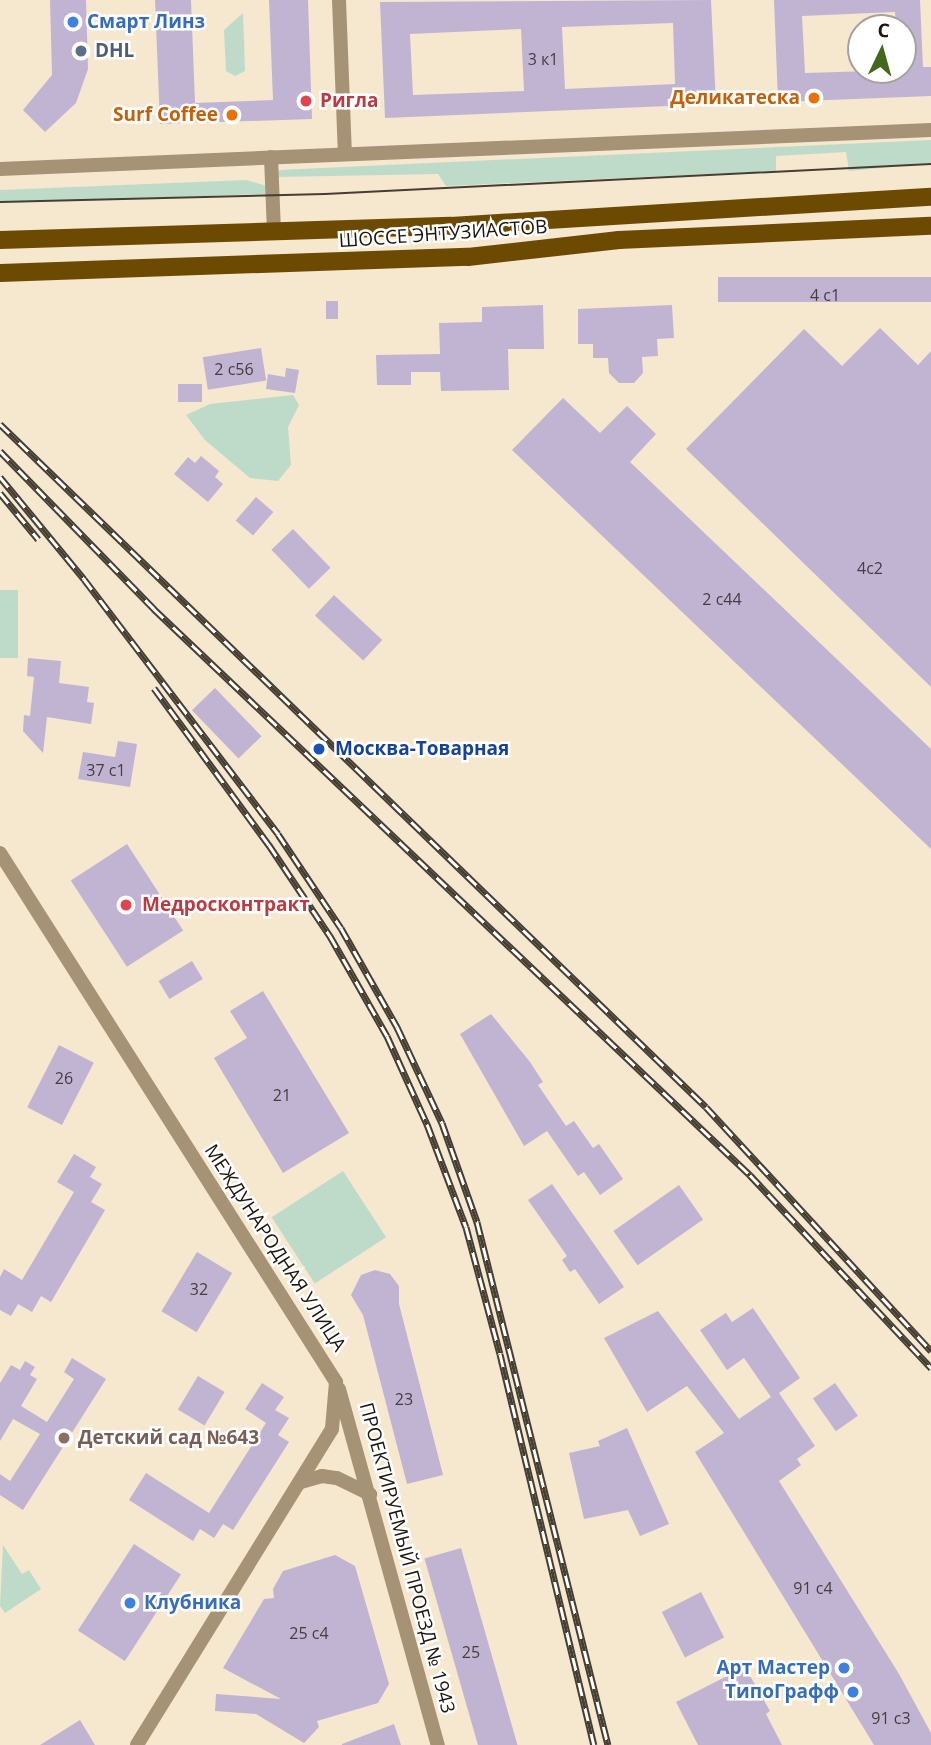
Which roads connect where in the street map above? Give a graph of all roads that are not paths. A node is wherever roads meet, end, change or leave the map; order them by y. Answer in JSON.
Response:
{"nodes":[{"id":1,"x":339,"y":0,"type":"edge"},
{"id":2,"x":931,"y":130,"type":"edge"},
{"id":3,"x":345,"y":155,"type":"junction"},
{"id":4,"x":271,"y":158,"type":"junction"},
{"id":5,"x":0,"y":169,"type":"edge"},
{"id":6,"x":931,"y":197,"type":"edge"},
{"id":7,"x":931,"y":226,"type":"edge"},
{"id":8,"x":274,"y":232,"type":"junction"},
{"id":9,"x":0,"y":240,"type":"edge"},
{"id":10,"x":0,"y":273,"type":"edge"},
{"id":11,"x":0,"y":853,"type":"edge"},
{"id":12,"x":336,"y":1382,"type":"junction"},
{"id":13,"x":301,"y":1482,"type":"junction"},
{"id":14,"x":370,"y":1494,"type":"junction"},
{"id":15,"x":137,"y":1745,"type":"edge"},
{"id":16,"x":438,"y":1745,"type":"edge"}],
"edges":[{"from":1,"to":3,"type":"street"},
{"from":2,"to":3,"type":"street"},
{"from":3,"to":4,"type":"street"},
{"from":4,"to":5,"type":"street"},
{"from":4,"to":8,"type":"street"},
{"from":6,"to":8,"type":"main road","name":"ШОССЕ ЭНТУЗИАСТОВ"},
{"from":7,"to":10,"type":"main road","name":"ШОССЕ ЭНТУЗИАСТОВ"},
{"from":8,"to":9,"type":"main road","name":"ШОССЕ ЭНТУЗИАСТОВ"},
{"from":11,"to":12,"type":"street","name":"МЕЖДУНАРОДНАЯ УЛИЦА"},
{"from":12,"to":13,"type":"street","name":"МЕЖДУНАРОДНАЯ УЛИЦА"},
{"from":12,"to":14,"type":"street","name":"ПРОЕКТИРУЕМЫЙ ПРОЕЗД № 1943"},
{"from":13,"to":14,"type":"street"},
{"from":13,"to":15,"type":"street","name":"МЕЖДУНАРОДНАЯ УЛИЦА"},
{"from":14,"to":16,"type":"street","name":"ПРОЕКТИРУЕМЫЙ ПРОЕЗД № 1943"}]}
